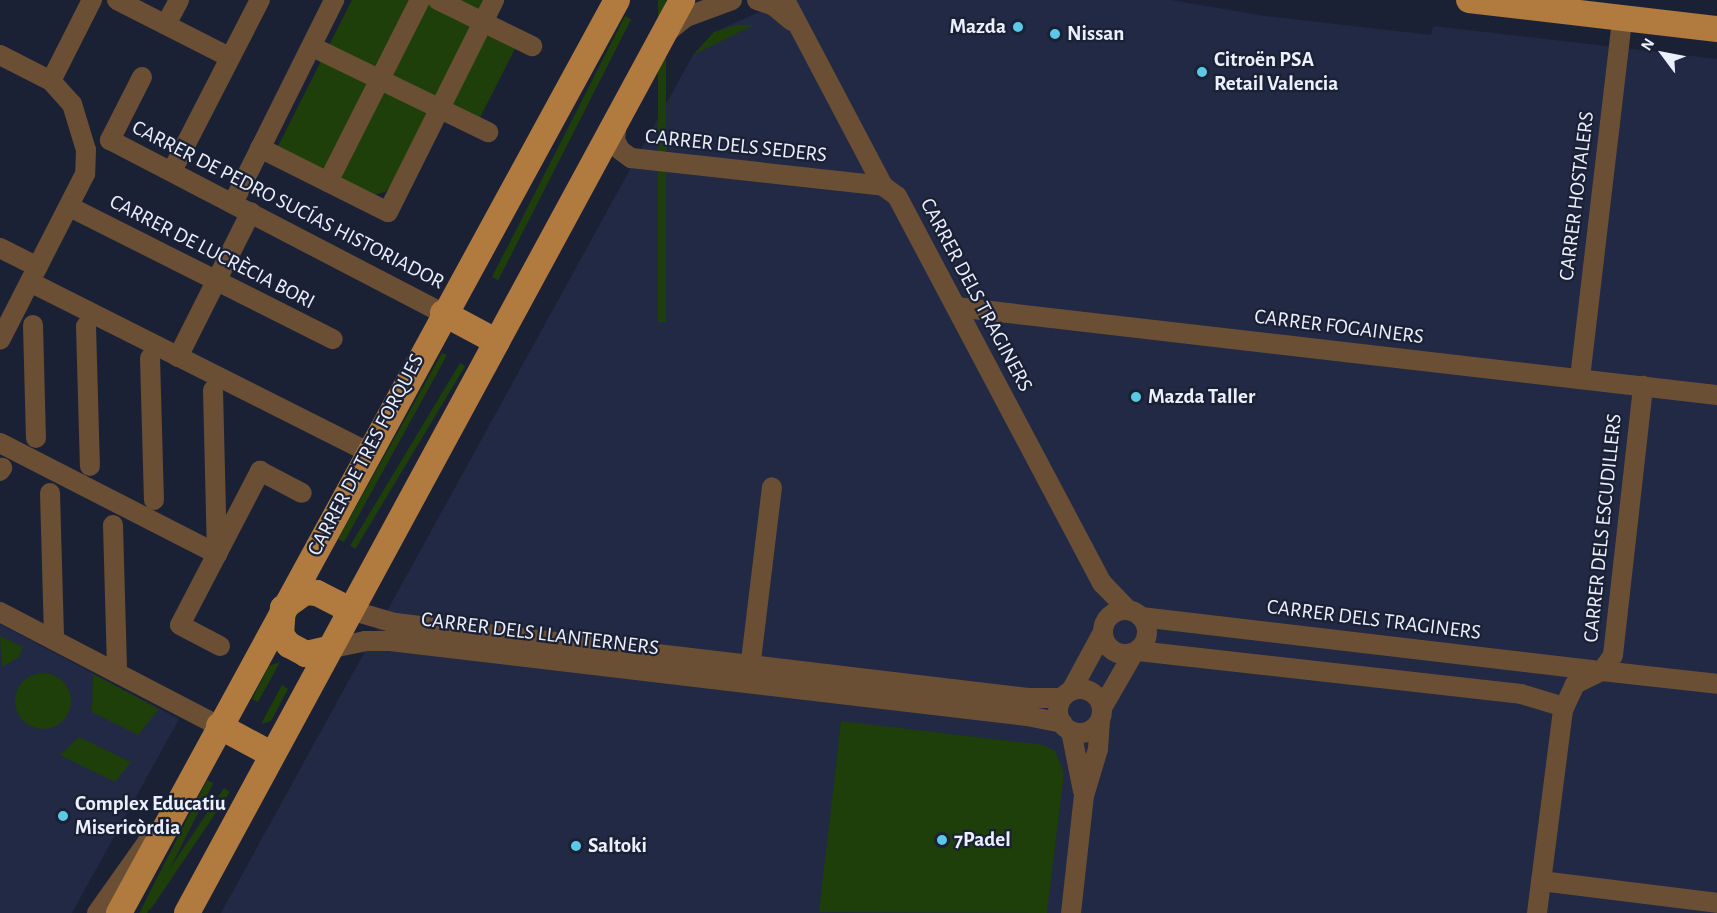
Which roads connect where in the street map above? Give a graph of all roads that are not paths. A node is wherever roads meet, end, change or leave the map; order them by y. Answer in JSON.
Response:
{"nodes":[{"id":1,"x":92,"y":0,"type":"edge"},
{"id":2,"x":117,"y":0,"type":"edge"},
{"id":3,"x":260,"y":0,"type":"edge"},
{"id":4,"x":334,"y":0,"type":"edge"},
{"id":5,"x":420,"y":0,"type":"edge"},
{"id":6,"x":438,"y":0,"type":"edge"},
{"id":7,"x":494,"y":0,"type":"edge"},
{"id":8,"x":617,"y":0,"type":"edge"},
{"id":9,"x":682,"y":0,"type":"edge"},
{"id":10,"x":732,"y":0,"type":"edge"},
{"id":11,"x":757,"y":0,"type":"edge"},
{"id":12,"x":784,"y":0,"type":"edge"},
{"id":13,"x":1469,"y":0,"type":"edge"},
{"id":14,"x":1622,"y":18,"type":"junction"},
{"id":15,"x":483,"y":22,"type":"junction"},
{"id":16,"x":1717,"y":29,"type":"edge"},
{"id":17,"x":804,"y":35,"type":"junction"},
{"id":18,"x":532,"y":46,"type":"dead end"},
{"id":19,"x":654,"y":49,"type":"junction"},
{"id":20,"x":321,"y":51,"type":"dead end"},
{"id":21,"x":0,"y":56,"type":"edge"},
{"id":22,"x":230,"y":57,"type":"junction"},
{"id":23,"x":142,"y":77,"type":"dead end"},
{"id":24,"x":380,"y":80,"type":"junction"},
{"id":25,"x":51,"y":81,"type":"junction"},
{"id":26,"x":440,"y":109,"type":"junction"},
{"id":27,"x":619,"y":117,"type":"junction"},
{"id":28,"x":488,"y":132,"type":"dead end"},
{"id":29,"x":260,"y":148,"type":"junction"},
{"id":30,"x":171,"y":171,"type":"junction"},
{"id":31,"x":328,"y":182,"type":"junction"},
{"id":32,"x":883,"y":186,"type":"junction"},
{"id":33,"x":233,"y":202,"type":"junction"},
{"id":34,"x":70,"y":207,"type":"junction"},
{"id":35,"x":251,"y":212,"type":"junction"},
{"id":36,"x":0,"y":248,"type":"edge"},
{"id":37,"x":34,"y":275,"type":"junction"},
{"id":38,"x":217,"y":280,"type":"junction"},
{"id":39,"x":956,"y":307,"type":"junction"},
{"id":40,"x":443,"y":313,"type":"junction"},
{"id":41,"x":33,"y":324,"type":"dead end"},
{"id":42,"x":86,"y":326,"type":"dead end"},
{"id":43,"x":333,"y":339,"type":"dead end"},
{"id":44,"x":0,"y":340,"type":"edge"},
{"id":45,"x":497,"y":342,"type":"junction"},
{"id":46,"x":178,"y":357,"type":"junction"},
{"id":47,"x":150,"y":358,"type":"dead end"},
{"id":48,"x":1580,"y":378,"type":"junction"},
{"id":49,"x":1643,"y":386,"type":"junction"},
{"id":50,"x":213,"y":390,"type":"dead end"},
{"id":51,"x":1717,"y":395,"type":"edge"},
{"id":52,"x":36,"y":438,"type":"dead end"},
{"id":53,"x":0,"y":443,"type":"edge"},
{"id":54,"x":368,"y":452,"type":"junction"},
{"id":55,"x":90,"y":466,"type":"dead end"},
{"id":56,"x":772,"y":487,"type":"dead end"},
{"id":57,"x":302,"y":492,"type":"dead end"},
{"id":58,"x":50,"y":493,"type":"dead end"},
{"id":59,"x":154,"y":500,"type":"dead end"},
{"id":60,"x":113,"y":525,"type":"dead end"},
{"id":61,"x":217,"y":554,"type":"junction"},
{"id":62,"x":1086,"y":554,"type":"junction"},
{"id":63,"x":283,"y":608,"type":"junction"},
{"id":64,"x":350,"y":610,"type":"junction"},
{"id":65,"x":0,"y":612,"type":"edge"},
{"id":66,"x":1135,"y":614,"type":"junction"},
{"id":67,"x":1104,"y":628,"type":"junction"},
{"id":68,"x":54,"y":640,"type":"junction"},
{"id":69,"x":220,"y":646,"type":"dead end"},
{"id":70,"x":328,"y":649,"type":"junction"},
{"id":71,"x":1135,"y":652,"type":"junction"},
{"id":72,"x":1602,"y":671,"type":"junction"},
{"id":73,"x":117,"y":672,"type":"junction"},
{"id":74,"x":750,"y":674,"type":"junction"},
{"id":75,"x":1717,"y":684,"type":"edge"},
{"id":76,"x":1066,"y":694,"type":"junction"},
{"id":77,"x":1564,"y":707,"type":"junction"},
{"id":78,"x":1101,"y":715,"type":"junction"},
{"id":79,"x":219,"y":726,"type":"junction"},
{"id":80,"x":1067,"y":727,"type":"junction"},
{"id":81,"x":271,"y":754,"type":"junction"},
{"id":82,"x":182,"y":796,"type":"junction"},
{"id":83,"x":1084,"y":796,"type":"junction"},
{"id":84,"x":1541,"y":881,"type":"junction"},
{"id":85,"x":1717,"y":903,"type":"edge"},
{"id":86,"x":97,"y":913,"type":"edge"},
{"id":87,"x":119,"y":913,"type":"edge"},
{"id":88,"x":186,"y":913,"type":"edge"},
{"id":89,"x":1071,"y":913,"type":"edge"},
{"id":90,"x":1537,"y":913,"type":"edge"}],
"edges":[{"from":1,"to":25,"type":"street"},
{"from":2,"to":22,"type":"street"},
{"from":3,"to":22,"type":"street"},
{"from":4,"to":29,"type":"street"},
{"from":5,"to":24,"type":"street"},
{"from":6,"to":15,"type":"street"},
{"from":7,"to":15,"type":"street"},
{"from":8,"to":40,"type":"main road","name":"CARRER DE TRES FORQUES"},
{"from":9,"to":19,"type":"main road"},
{"from":10,"to":19,"type":"street"},
{"from":11,"to":17,"type":"street"},
{"from":12,"to":17,"type":"street","name":"CARRER DELS TRAGINERS"},
{"from":13,"to":14,"type":"main road"},
{"from":14,"to":16,"type":"main road"},
{"from":14,"to":48,"type":"street","name":"CARRER HOSTALERS"},
{"from":15,"to":18,"type":"street"},
{"from":15,"to":26,"type":"street"},
{"from":17,"to":32,"type":"street","name":"CARRER DELS TRAGINERS"},
{"from":19,"to":27,"type":"main road"},
{"from":20,"to":24,"type":"street"},
{"from":21,"to":25,"type":"street"},
{"from":22,"to":30,"type":"street"},
{"from":23,"to":30,"type":"street","name":"CARRER DE PEDRO SUCÍAS HISTORIADOR"},
{"from":24,"to":26,"type":"street"},
{"from":24,"to":31,"type":"street"},
{"from":25,"to":34,"type":"street"},
{"from":26,"to":28,"type":"street"},
{"from":26,"to":31,"type":"street"},
{"from":27,"to":32,"type":"street","name":"CARRER DELS SEDERS"},
{"from":27,"to":45,"type":"main road"},
{"from":29,"to":31,"type":"street"},
{"from":29,"to":33,"type":"street"},
{"from":30,"to":33,"type":"street","name":"CARRER DE PEDRO SUCÍAS HISTORIADOR"},
{"from":32,"to":39,"type":"street","name":"CARRER DELS TRAGINERS"},
{"from":33,"to":35,"type":"street","name":"CARRER DE PEDRO SUCÍAS HISTORIADOR"},
{"from":34,"to":37,"type":"street"},
{"from":34,"to":38,"type":"street","name":"CARRER DE LUCRÈCIA BORI"},
{"from":35,"to":38,"type":"street"},
{"from":35,"to":40,"type":"street","name":"CARRER DE PEDRO SUCÍAS HISTORIADOR"},
{"from":36,"to":37,"type":"street"},
{"from":37,"to":44,"type":"street"},
{"from":37,"to":46,"type":"street"},
{"from":38,"to":43,"type":"street","name":"CARRER DE LUCRÈCIA BORI"},
{"from":38,"to":46,"type":"street"},
{"from":39,"to":48,"type":"street","name":"CARRER FOGAINERS"},
{"from":39,"to":62,"type":"street","name":"CARRER DELS TRAGINERS"},
{"from":40,"to":45,"type":"main road"},
{"from":40,"to":54,"type":"main road","name":"CARRER DE TRES FORQUES"},
{"from":41,"to":52,"type":"street"},
{"from":42,"to":55,"type":"street"},
{"from":45,"to":64,"type":"main road"},
{"from":46,"to":54,"type":"street"},
{"from":47,"to":59,"type":"street"},
{"from":48,"to":49,"type":"street","name":"CARRER FOGAINERS"},
{"from":49,"to":51,"type":"street","name":"CARRER FOGAINERS"},
{"from":49,"to":72,"type":"street","name":"CARRER DELS ESCUDILLERS"},
{"from":50,"to":61,"type":"street"},
{"from":53,"to":61,"type":"street"},
{"from":54,"to":63,"type":"main road","name":"CARRER DE TRES FORQUES"},
{"from":56,"to":74,"type":"street"},
{"from":57,"to":61,"type":"street"},
{"from":58,"to":68,"type":"street"},
{"from":60,"to":73,"type":"street"},
{"from":61,"to":69,"type":"street"},
{"from":62,"to":66,"type":"street","name":"CARRER DELS TRAGINERS"},
{"from":62,"to":67,"type":"street","name":"CARRER DELS TRAGINERS"},
{"from":63,"to":64,"type":"main road"},
{"from":63,"to":70,"type":"main road"},
{"from":63,"to":79,"type":"main road","name":"CARRER DE TRES FORQUES"},
{"from":64,"to":70,"type":"main road"},
{"from":64,"to":74,"type":"street","name":"CARRER DELS LLANTERNERS"},
{"from":65,"to":68,"type":"street"},
{"from":66,"to":67,"type":"street"},
{"from":66,"to":71,"type":"street"},
{"from":66,"to":72,"type":"street","name":"CARRER DELS TRAGINERS"},
{"from":67,"to":71,"type":"street"},
{"from":67,"to":76,"type":"street"},
{"from":68,"to":73,"type":"street"},
{"from":70,"to":74,"type":"street","name":"CARRER DELS LLANTERNERS"},
{"from":70,"to":81,"type":"main road"},
{"from":71,"to":77,"type":"street"},
{"from":71,"to":78,"type":"street"},
{"from":72,"to":75,"type":"street","name":"CARRER DELS TRAGINERS"},
{"from":72,"to":77,"type":"street"},
{"from":73,"to":79,"type":"street"},
{"from":74,"to":76,"type":"street","name":"CARRER DELS LLANTERNERS"},
{"from":74,"to":80,"type":"street","name":"CARRER DELS LLANTERNERS"},
{"from":76,"to":78,"type":"street"},
{"from":76,"to":80,"type":"street"},
{"from":77,"to":84,"type":"street"},
{"from":78,"to":80,"type":"street"},
{"from":78,"to":83,"type":"street"},
{"from":79,"to":81,"type":"main road"},
{"from":79,"to":82,"type":"main road","name":"CARRER DE TRES FORQUES"},
{"from":80,"to":83,"type":"street"},
{"from":81,"to":88,"type":"main road"},
{"from":82,"to":86,"type":"street"},
{"from":82,"to":87,"type":"main road","name":"CARRER DE TRES FORQUES"},
{"from":83,"to":89,"type":"street"},
{"from":84,"to":85,"type":"street"},
{"from":84,"to":90,"type":"street"}]}
